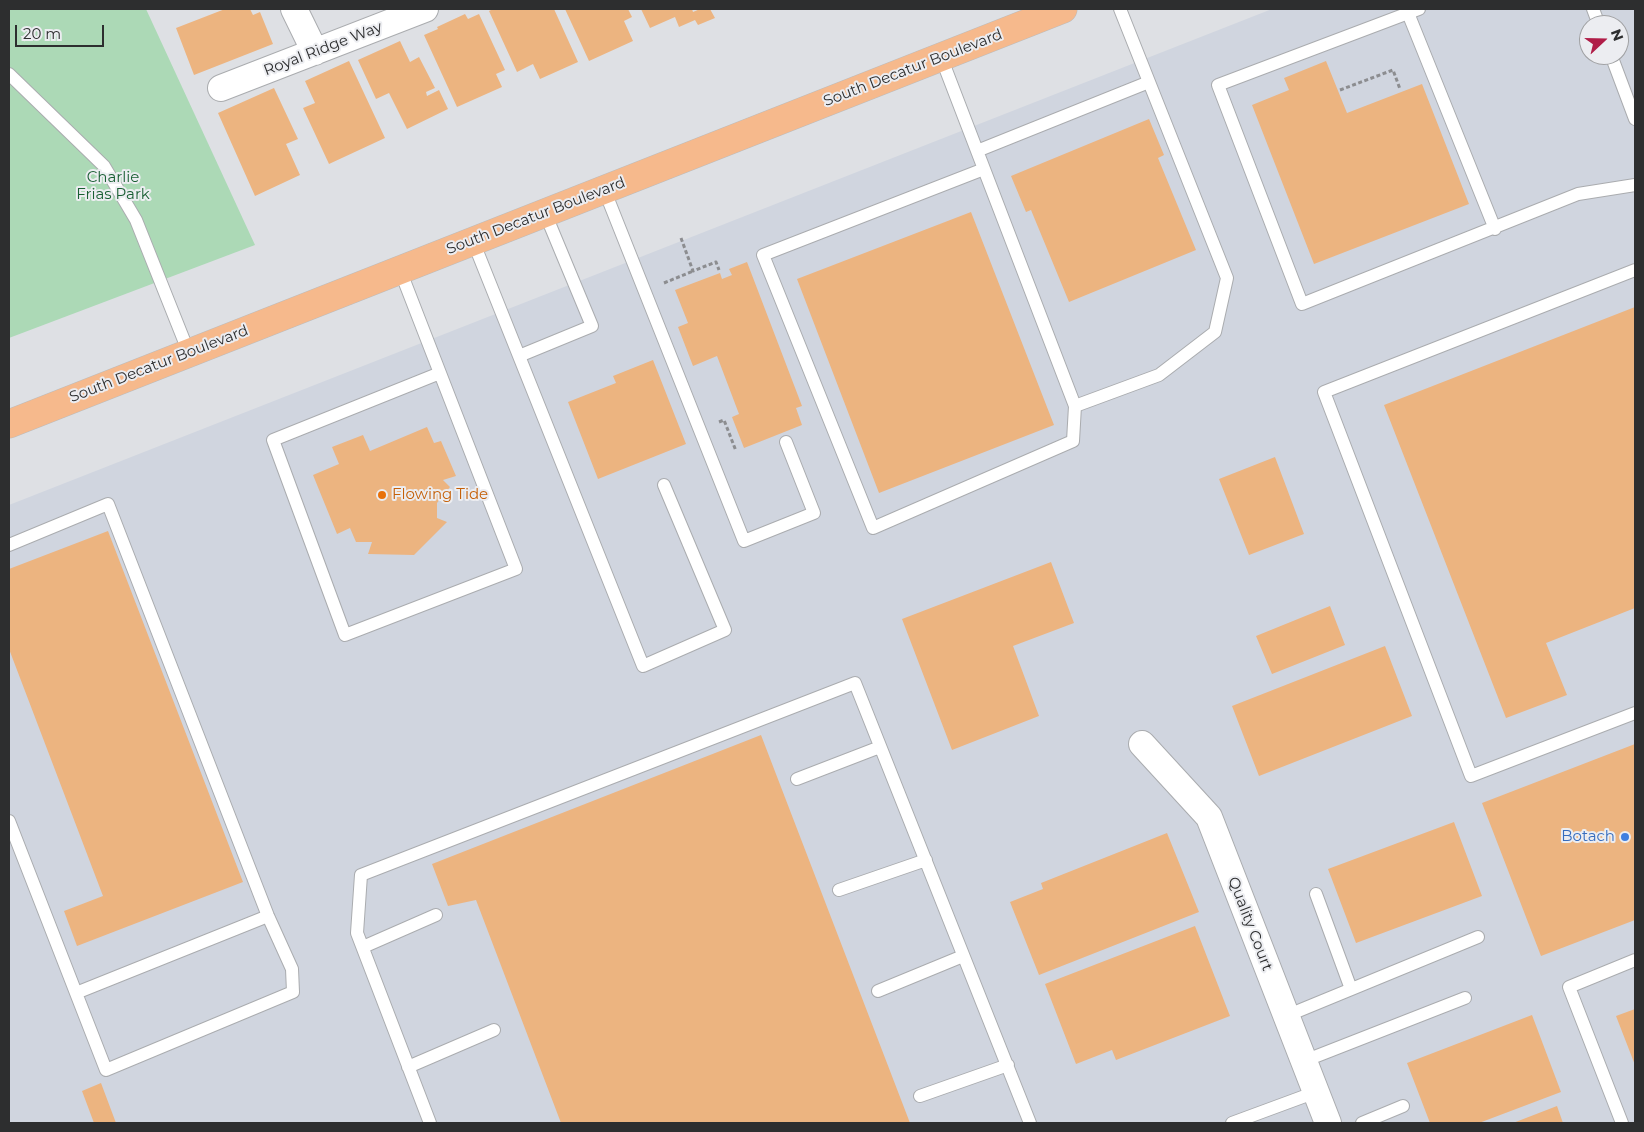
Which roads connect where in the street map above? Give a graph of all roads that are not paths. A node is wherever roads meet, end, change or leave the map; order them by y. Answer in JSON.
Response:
{"nodes":[{"id":1,"x":294,"y":9,"type":"edge"},
{"id":2,"x":425,"y":9,"type":"edge"},
{"id":3,"x":1064,"y":9,"type":"edge"},
{"id":4,"x":1120,"y":9,"type":"edge"},
{"id":5,"x":1414,"y":11,"type":"edge"},
{"id":6,"x":314,"y":52,"type":"junction"},
{"id":7,"x":941,"y":57,"type":"junction"},
{"id":8,"x":1615,"y":65,"type":"edge"},
{"id":9,"x":9,"y":74,"type":"edge"},
{"id":10,"x":1149,"y":82,"type":"junction"},
{"id":11,"x":221,"y":88,"type":"dead end"},
{"id":12,"x":1635,"y":119,"type":"edge"},
{"id":13,"x":977,"y":151,"type":"junction"},
{"id":14,"x":984,"y":169,"type":"junction"},
{"id":15,"x":1635,"y":185,"type":"edge"},
{"id":16,"x":604,"y":189,"type":"junction"},
{"id":17,"x":545,"y":213,"type":"junction"},
{"id":18,"x":1495,"y":229,"type":"junction"},
{"id":19,"x":473,"y":241,"type":"junction"},
{"id":20,"x":400,"y":270,"type":"junction"},
{"id":21,"x":1635,"y":270,"type":"edge"},
{"id":22,"x":189,"y":353,"type":"junction"},
{"id":23,"x":519,"y":356,"type":"junction"},
{"id":24,"x":440,"y":373,"type":"junction"},
{"id":25,"x":1075,"y":406,"type":"junction"},
{"id":26,"x":9,"y":424,"type":"edge"},
{"id":27,"x":786,"y":442,"type":"dead end"},
{"id":28,"x":664,"y":485,"type":"dead end"},
{"id":29,"x":9,"y":545,"type":"edge"},
{"id":30,"x":1635,"y":713,"type":"edge"},
{"id":31,"x":1142,"y":744,"type":"dead end"},
{"id":32,"x":880,"y":747,"type":"junction"},
{"id":33,"x":797,"y":779,"type":"dead end"},
{"id":34,"x":9,"y":820,"type":"edge"},
{"id":35,"x":926,"y":860,"type":"junction"},
{"id":36,"x":839,"y":890,"type":"dead end"},
{"id":37,"x":1316,"y":894,"type":"dead end"},
{"id":38,"x":436,"y":915,"type":"dead end"},
{"id":39,"x":268,"y":916,"type":"junction"},
{"id":40,"x":1478,"y":937,"type":"dead end"},
{"id":41,"x":362,"y":947,"type":"junction"},
{"id":42,"x":963,"y":956,"type":"junction"},
{"id":43,"x":1635,"y":960,"type":"edge"},
{"id":44,"x":1351,"y":989,"type":"junction"},
{"id":45,"x":878,"y":991,"type":"dead end"},
{"id":46,"x":76,"y":993,"type":"junction"},
{"id":47,"x":1465,"y":998,"type":"dead end"},
{"id":48,"x":1286,"y":1016,"type":"junction"},
{"id":49,"x":494,"y":1030,"type":"dead end"},
{"id":50,"x":1304,"y":1061,"type":"junction"},
{"id":51,"x":1008,"y":1066,"type":"junction"},
{"id":52,"x":408,"y":1067,"type":"junction"},
{"id":53,"x":1316,"y":1092,"type":"junction"},
{"id":54,"x":920,"y":1096,"type":"dead end"},
{"id":55,"x":1403,"y":1106,"type":"dead end"},
{"id":56,"x":430,"y":1123,"type":"edge"},
{"id":57,"x":1030,"y":1123,"type":"edge"},
{"id":58,"x":1232,"y":1123,"type":"edge"},
{"id":59,"x":1328,"y":1123,"type":"edge"},
{"id":60,"x":1362,"y":1123,"type":"edge"},
{"id":61,"x":1622,"y":1123,"type":"edge"}],
"edges":[{"from":1,"to":6,"type":"street"},
{"from":2,"to":6,"type":"street","name":"Royal Ridge Way"},
{"from":3,"to":7,"type":"main road","name":"South Decatur Boulevard"},
{"from":4,"to":10,"type":"lane"},
{"from":5,"to":18,"type":"lane"},
{"from":5,"to":18,"type":"lane"},
{"from":6,"to":11,"type":"street","name":"Royal Ridge Way"},
{"from":7,"to":13,"type":"lane"},
{"from":7,"to":16,"type":"main road","name":"South Decatur Boulevard"},
{"from":8,"to":12,"type":"lane"},
{"from":9,"to":22,"type":"lane"},
{"from":10,"to":13,"type":"lane"},
{"from":10,"to":25,"type":"lane"},
{"from":13,"to":14,"type":"lane"},
{"from":14,"to":25,"type":"lane"},
{"from":14,"to":25,"type":"lane"},
{"from":15,"to":18,"type":"lane"},
{"from":16,"to":17,"type":"main road","name":"South Decatur Boulevard"},
{"from":16,"to":27,"type":"lane"},
{"from":17,"to":19,"type":"main road","name":"South Decatur Boulevard"},
{"from":17,"to":23,"type":"lane"},
{"from":19,"to":20,"type":"main road","name":"South Decatur Boulevard"},
{"from":19,"to":23,"type":"lane"},
{"from":20,"to":22,"type":"main road","name":"South Decatur Boulevard"},
{"from":20,"to":24,"type":"lane"},
{"from":21,"to":30,"type":"lane"},
{"from":22,"to":26,"type":"main road","name":"South Decatur Boulevard"},
{"from":23,"to":28,"type":"lane"},
{"from":24,"to":24,"type":"lane"},
{"from":29,"to":39,"type":"lane"},
{"from":31,"to":48,"type":"street","name":"Quality Court"},
{"from":32,"to":33,"type":"lane"},
{"from":32,"to":35,"type":"lane"},
{"from":32,"to":41,"type":"lane"},
{"from":34,"to":46,"type":"lane"},
{"from":35,"to":36,"type":"lane"},
{"from":35,"to":42,"type":"lane"},
{"from":37,"to":44,"type":"lane"},
{"from":38,"to":41,"type":"lane"},
{"from":39,"to":46,"type":"lane"},
{"from":39,"to":46,"type":"lane"},
{"from":40,"to":44,"type":"lane"},
{"from":41,"to":52,"type":"lane"},
{"from":42,"to":45,"type":"lane"},
{"from":42,"to":51,"type":"lane"},
{"from":43,"to":61,"type":"lane"},
{"from":44,"to":48,"type":"lane"},
{"from":47,"to":50,"type":"lane"},
{"from":48,"to":50,"type":"street","name":"Quality Court"},
{"from":49,"to":52,"type":"lane"},
{"from":50,"to":53,"type":"street","name":"Quality Court"},
{"from":51,"to":54,"type":"lane"},
{"from":51,"to":57,"type":"lane"},
{"from":52,"to":56,"type":"lane"},
{"from":53,"to":58,"type":"lane"},
{"from":53,"to":59,"type":"street","name":"Quality Court"},
{"from":55,"to":60,"type":"lane"}]}
